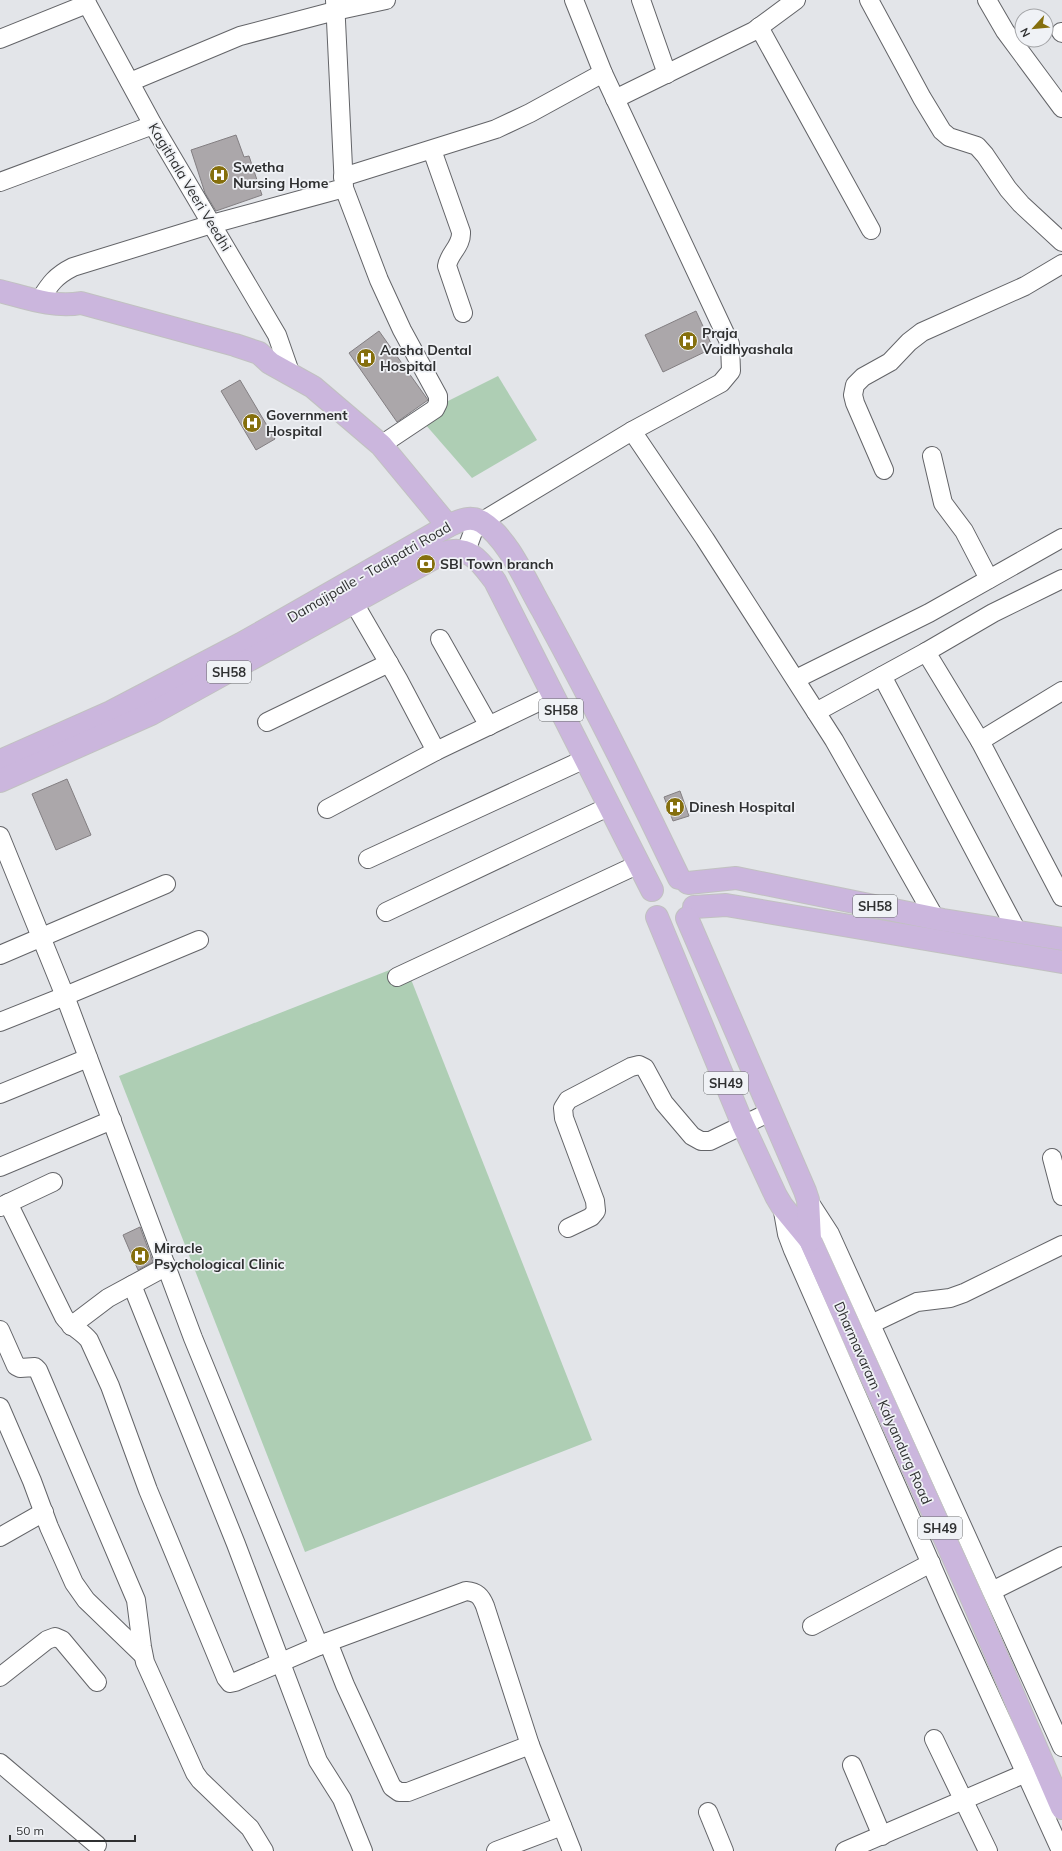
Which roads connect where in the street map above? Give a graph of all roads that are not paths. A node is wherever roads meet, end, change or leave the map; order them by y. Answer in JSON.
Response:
{"nodes":[{"id":1,"x":386,"y":0,"type":"edge"},
{"id":2,"x":574,"y":0,"type":"edge"},
{"id":3,"x":641,"y":0,"type":"edge"},
{"id":4,"x":796,"y":0,"type":"edge"},
{"id":5,"x":869,"y":0,"type":"edge"},
{"id":6,"x":987,"y":0,"type":"edge"},
{"id":7,"x":86,"y":2,"type":"edge"},
{"id":8,"x":335,"y":6,"type":"edge"},
{"id":9,"x":759,"y":27,"type":"junction"},
{"id":10,"x":0,"y":39,"type":"edge"},
{"id":11,"x":603,"y":73,"type":"junction"},
{"id":12,"x":667,"y":74,"type":"junction"},
{"id":13,"x":130,"y":82,"type":"junction"},
{"id":14,"x":616,"y":99,"type":"junction"},
{"id":15,"x":1062,"y":108,"type":"edge"},
{"id":16,"x":154,"y":126,"type":"junction"},
{"id":17,"x":432,"y":150,"type":"junction"},
{"id":18,"x":0,"y":182,"type":"edge"},
{"id":19,"x":343,"y":182,"type":"junction"},
{"id":20,"x":212,"y":224,"type":"junction"},
{"id":21,"x":871,"y":230,"type":"dead end"},
{"id":22,"x":1062,"y":242,"type":"edge"},
{"id":23,"x":1062,"y":264,"type":"edge"},
{"id":24,"x":0,"y":291,"type":"edge"},
{"id":25,"x":39,"y":301,"type":"junction"},
{"id":26,"x":463,"y":313,"type":"dead end"},
{"id":27,"x":291,"y":375,"type":"junction"},
{"id":28,"x":632,"y":430,"type":"junction"},
{"id":29,"x":381,"y":445,"type":"junction"},
{"id":30,"x":932,"y":456,"type":"dead end"},
{"id":31,"x":884,"y":470,"type":"dead end"},
{"id":32,"x":481,"y":522,"type":"junction"},
{"id":33,"x":448,"y":526,"type":"junction"},
{"id":34,"x":1062,"y":538,"type":"edge"},
{"id":35,"x":459,"y":551,"type":"junction"},
{"id":36,"x":989,"y":579,"type":"junction"},
{"id":37,"x":1062,"y":579,"type":"edge"},
{"id":38,"x":354,"y":603,"type":"junction"},
{"id":39,"x":440,"y":639,"type":"dead end"},
{"id":40,"x":926,"y":652,"type":"junction"},
{"id":41,"x":389,"y":663,"type":"junction"},
{"id":42,"x":882,"y":676,"type":"junction"},
{"id":43,"x":796,"y":680,"type":"junction"},
{"id":44,"x":1062,"y":691,"type":"edge"},
{"id":45,"x":553,"y":695,"type":"junction"},
{"id":46,"x":816,"y":712,"type":"junction"},
{"id":47,"x":267,"y":722,"type":"dead end"},
{"id":48,"x":489,"y":726,"type":"junction"},
{"id":49,"x":980,"y":741,"type":"junction"},
{"id":50,"x":436,"y":751,"type":"junction"},
{"id":51,"x":585,"y":759,"type":"junction"},
{"id":52,"x":0,"y":761,"type":"edge"},
{"id":53,"x":0,"y":781,"type":"edge"},
{"id":54,"x":610,"y":806,"type":"junction"},
{"id":55,"x":327,"y":810,"type":"dead end"},
{"id":56,"x":0,"y":836,"type":"edge"},
{"id":57,"x":368,"y":858,"type":"dead end"},
{"id":58,"x":639,"y":864,"type":"junction"},
{"id":59,"x":684,"y":881,"type":"junction"},
{"id":60,"x":166,"y":884,"type":"dead end"},
{"id":61,"x":652,"y":890,"type":"junction"},
{"id":62,"x":1062,"y":897,"type":"edge"},
{"id":63,"x":386,"y":912,"type":"dead end"},
{"id":64,"x":690,"y":913,"type":"junction"},
{"id":65,"x":927,"y":916,"type":"junction"},
{"id":66,"x":656,"y":917,"type":"junction"},
{"id":67,"x":1017,"y":931,"type":"junction"},
{"id":68,"x":42,"y":937,"type":"junction"},
{"id":69,"x":916,"y":937,"type":"junction"},
{"id":70,"x":1062,"y":939,"type":"edge"},
{"id":71,"x":199,"y":940,"type":"dead end"},
{"id":72,"x":0,"y":955,"type":"edge"},
{"id":73,"x":1062,"y":962,"type":"edge"},
{"id":74,"x":398,"y":977,"type":"dead end"},
{"id":75,"x":65,"y":996,"type":"junction"},
{"id":76,"x":0,"y":1022,"type":"edge"},
{"id":77,"x":88,"y":1058,"type":"junction"},
{"id":78,"x":0,"y":1094,"type":"edge"},
{"id":79,"x":770,"y":1112,"type":"junction"},
{"id":80,"x":112,"y":1120,"type":"junction"},
{"id":81,"x":743,"y":1125,"type":"junction"},
{"id":82,"x":1052,"y":1158,"type":"dead end"},
{"id":83,"x":0,"y":1167,"type":"edge"},
{"id":84,"x":53,"y":1182,"type":"dead end"},
{"id":85,"x":1062,"y":1196,"type":"edge"},
{"id":86,"x":808,"y":1200,"type":"junction"},
{"id":87,"x":4,"y":1205,"type":"edge"},
{"id":88,"x":782,"y":1206,"type":"junction"},
{"id":89,"x":568,"y":1228,"type":"dead end"},
{"id":90,"x":812,"y":1245,"type":"junction"},
{"id":91,"x":1062,"y":1245,"type":"edge"},
{"id":92,"x":167,"y":1266,"type":"junction"},
{"id":93,"x":132,"y":1285,"type":"junction"},
{"id":94,"x":871,"y":1324,"type":"junction"},
{"id":95,"x":71,"y":1326,"type":"junction"},
{"id":96,"x":0,"y":1330,"type":"edge"},
{"id":97,"x":0,"y":1407,"type":"edge"},
{"id":98,"x":44,"y":1512,"type":"junction"},
{"id":99,"x":0,"y":1537,"type":"edge"},
{"id":100,"x":1062,"y":1556,"type":"edge"},
{"id":101,"x":931,"y":1563,"type":"junction"},
{"id":102,"x":992,"y":1591,"type":"junction"},
{"id":103,"x":812,"y":1626,"type":"dead end"},
{"id":104,"x":323,"y":1644,"type":"junction"},
{"id":105,"x":143,"y":1655,"type":"junction"},
{"id":106,"x":282,"y":1662,"type":"junction"},
{"id":107,"x":0,"y":1677,"type":"edge"},
{"id":108,"x":97,"y":1682,"type":"dead end"},
{"id":109,"x":934,"y":1740,"type":"dead end"},
{"id":110,"x":530,"y":1745,"type":"junction"},
{"id":111,"x":1062,"y":1747,"type":"edge"},
{"id":112,"x":0,"y":1763,"type":"edge"},
{"id":113,"x":852,"y":1765,"type":"dead end"},
{"id":114,"x":1026,"y":1773,"type":"junction"},
{"id":115,"x":964,"y":1801,"type":"junction"},
{"id":116,"x":1062,"y":1808,"type":"edge"},
{"id":117,"x":708,"y":1812,"type":"dead end"},
{"id":118,"x":562,"y":1826,"type":"junction"},
{"id":119,"x":882,"y":1836,"type":"junction"},
{"id":120,"x":97,"y":1845,"type":"dead end"},
{"id":121,"x":264,"y":1851,"type":"edge"},
{"id":122,"x":363,"y":1851,"type":"edge"},
{"id":123,"x":496,"y":1851,"type":"edge"},
{"id":124,"x":572,"y":1851,"type":"edge"},
{"id":125,"x":724,"y":1851,"type":"edge"},
{"id":126,"x":845,"y":1851,"type":"edge"},
{"id":127,"x":988,"y":1851,"type":"edge"},
{"id":128,"x":1061,"y":1851,"type":"edge"}],
"edges":[{"from":1,"to":8,"type":"street"},
{"from":2,"to":11,"type":"street"},
{"from":3,"to":12,"type":"street"},
{"from":4,"to":9,"type":"street"},
{"from":5,"to":22,"type":"street"},
{"from":6,"to":15,"type":"street"},
{"from":7,"to":10,"type":"street"},
{"from":7,"to":13,"type":"street","name":"Kagithala Veeri Veedhi"},
{"from":8,"to":13,"type":"street"},
{"from":8,"to":19,"type":"street"},
{"from":9,"to":12,"type":"street"},
{"from":9,"to":21,"type":"street"},
{"from":11,"to":14,"type":"street"},
{"from":11,"to":17,"type":"street"},
{"from":12,"to":14,"type":"street"},
{"from":13,"to":16,"type":"street","name":"Kagithala Veeri Veedhi"},
{"from":14,"to":28,"type":"street"},
{"from":16,"to":18,"type":"street"},
{"from":16,"to":20,"type":"street","name":"Kagithala Veeri Veedhi"},
{"from":17,"to":19,"type":"street"},
{"from":17,"to":26,"type":"street"},
{"from":19,"to":20,"type":"street"},
{"from":19,"to":29,"type":"street"},
{"from":20,"to":25,"type":"street"},
{"from":20,"to":27,"type":"street","name":"Kagithala Veeri Veedhi"},
{"from":23,"to":31,"type":"street"},
{"from":24,"to":25,"type":"main road"},
{"from":25,"to":27,"type":"main road"},
{"from":27,"to":29,"type":"main road"},
{"from":28,"to":32,"type":"street"},
{"from":28,"to":43,"type":"street"},
{"from":29,"to":33,"type":"main road"},
{"from":30,"to":36,"type":"street"},
{"from":32,"to":33,"type":"main road","name":"Damajipalle - Tadipatri Road","number":"SH58"},
{"from":32,"to":35,"type":"street"},
{"from":32,"to":59,"type":"main road","number":"SH58"},
{"from":33,"to":35,"type":"street"},
{"from":33,"to":52,"type":"main road","name":"Damajipalle - Tadipatri Road","number":"SH58"},
{"from":34,"to":36,"type":"street"},
{"from":35,"to":38,"type":"main road","name":"Damajipalle - Tadipatri Road","number":"SH58"},
{"from":35,"to":45,"type":"main road","number":"SH58"},
{"from":36,"to":43,"type":"street"},
{"from":37,"to":40,"type":"street"},
{"from":38,"to":41,"type":"street"},
{"from":38,"to":53,"type":"main road","name":"Damajipalle - Tadipatri Road","number":"SH58"},
{"from":39,"to":48,"type":"street"},
{"from":40,"to":42,"type":"street"},
{"from":40,"to":49,"type":"street"},
{"from":41,"to":47,"type":"street"},
{"from":41,"to":50,"type":"street"},
{"from":42,"to":46,"type":"street"},
{"from":42,"to":67,"type":"street"},
{"from":43,"to":46,"type":"street"},
{"from":44,"to":49,"type":"street"},
{"from":45,"to":48,"type":"street"},
{"from":45,"to":51,"type":"main road","number":"SH58"},
{"from":46,"to":65,"type":"street"},
{"from":48,"to":50,"type":"street"},
{"from":49,"to":62,"type":"street"},
{"from":50,"to":55,"type":"street"},
{"from":51,"to":54,"type":"main road","number":"SH58"},
{"from":51,"to":57,"type":"street"},
{"from":54,"to":58,"type":"main road","number":"SH58"},
{"from":54,"to":63,"type":"street"},
{"from":56,"to":68,"type":"street"},
{"from":58,"to":61,"type":"main road","number":"SH58"},
{"from":58,"to":74,"type":"street"},
{"from":59,"to":61,"type":"main road","number":"SH58"},
{"from":59,"to":64,"type":"main road","number":"SH58"},
{"from":59,"to":65,"type":"main road","number":"SH58"},
{"from":60,"to":68,"type":"street"},
{"from":61,"to":66,"type":"main road","number":"SH58"},
{"from":64,"to":66,"type":"main road","number":"SH58"},
{"from":64,"to":69,"type":"main road","number":"SH58"},
{"from":64,"to":79,"type":"main road","name":"Dharmavaram - Kalyandurg Road","number":"SH49"},
{"from":65,"to":67,"type":"main road","number":"SH58"},
{"from":65,"to":69,"type":"main road"},
{"from":66,"to":81,"type":"main road","name":"Dharmavaram - Kalyandurg Road","number":"SH49"},
{"from":67,"to":70,"type":"main road","number":"SH58"},
{"from":68,"to":72,"type":"street"},
{"from":68,"to":75,"type":"street"},
{"from":69,"to":73,"type":"main road","number":"SH58"},
{"from":71,"to":75,"type":"street"},
{"from":75,"to":76,"type":"street"},
{"from":75,"to":77,"type":"street"},
{"from":77,"to":78,"type":"street"},
{"from":77,"to":80,"type":"street"},
{"from":79,"to":81,"type":"street"},
{"from":79,"to":86,"type":"main road","name":"Dharmavaram - Kalyandurg Road","number":"SH49"},
{"from":80,"to":83,"type":"street"},
{"from":80,"to":92,"type":"street"},
{"from":81,"to":88,"type":"main road","name":"Dharmavaram - Kalyandurg Road","number":"SH49"},
{"from":81,"to":89,"type":"street"},
{"from":82,"to":85,"type":"street"},
{"from":84,"to":87,"type":"street"},
{"from":86,"to":90,"type":"main road","name":"Dharmavaram - Kalyandurg Road","number":"SH49"},
{"from":86,"to":94,"type":"street"},
{"from":87,"to":95,"type":"street"},
{"from":88,"to":90,"type":"main road","name":"Dharmavaram - Kalyandurg Road","number":"SH49"},
{"from":88,"to":101,"type":"street"},
{"from":90,"to":116,"type":"main road","name":"Dharmavaram - Kalyandurg Road","number":"SH49"},
{"from":91,"to":94,"type":"street"},
{"from":92,"to":93,"type":"street"},
{"from":92,"to":104,"type":"street"},
{"from":93,"to":95,"type":"street"},
{"from":93,"to":106,"type":"street"},
{"from":94,"to":102,"type":"street"},
{"from":95,"to":106,"type":"street"},
{"from":96,"to":105,"type":"street"},
{"from":97,"to":98,"type":"street"},
{"from":98,"to":99,"type":"street"},
{"from":98,"to":105,"type":"street"},
{"from":100,"to":102,"type":"street"},
{"from":101,"to":103,"type":"street"},
{"from":101,"to":114,"type":"street"},
{"from":102,"to":111,"type":"street"},
{"from":104,"to":106,"type":"street"},
{"from":104,"to":110,"type":"street"},
{"from":104,"to":110,"type":"street"},
{"from":105,"to":121,"type":"street"},
{"from":106,"to":122,"type":"street"},
{"from":107,"to":108,"type":"street"},
{"from":109,"to":115,"type":"street"},
{"from":110,"to":118,"type":"street"},
{"from":112,"to":120,"type":"street"},
{"from":113,"to":119,"type":"street"},
{"from":114,"to":115,"type":"street"},
{"from":114,"to":128,"type":"street"},
{"from":115,"to":119,"type":"street"},
{"from":115,"to":127,"type":"street"},
{"from":117,"to":125,"type":"street"},
{"from":118,"to":123,"type":"street"},
{"from":118,"to":124,"type":"street"},
{"from":119,"to":126,"type":"street"}]}
